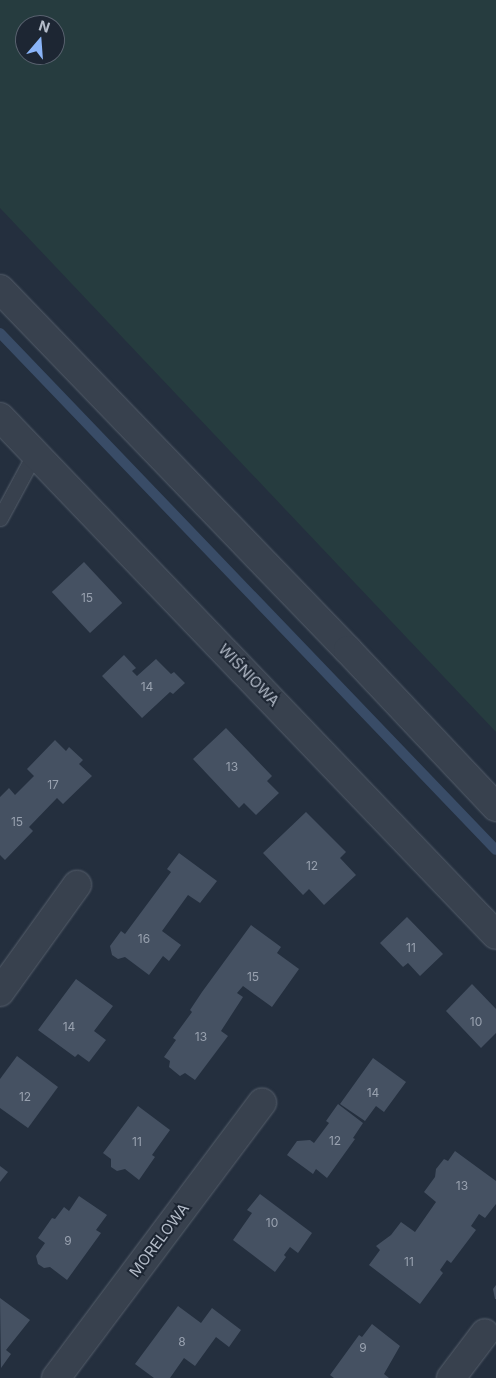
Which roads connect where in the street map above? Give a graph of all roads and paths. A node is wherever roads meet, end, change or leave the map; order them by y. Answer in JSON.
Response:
{"nodes":[{"id":1,"x":0,"y":289,"type":"edge"},
{"id":2,"x":0,"y":417,"type":"edge"},
{"id":3,"x":35,"y":453,"type":"junction"},
{"id":4,"x":0,"y":518,"type":"edge"},
{"id":5,"x":496,"y":807,"type":"edge"},
{"id":6,"x":77,"y":885,"type":"dead end"},
{"id":7,"x":496,"y":935,"type":"edge"},
{"id":8,"x":0,"y":992,"type":"edge"},
{"id":9,"x":262,"y":1103,"type":"dead end"},
{"id":10,"x":485,"y":1333,"type":"dead end"},
{"id":11,"x":56,"y":1378,"type":"edge"},
{"id":12,"x":451,"y":1378,"type":"edge"}],
"edges":[{"from":1,"to":5,"type":"street"},
{"from":2,"to":3,"type":"street","name":"WIŚNIOWA"},
{"from":3,"to":4,"type":"lane"},
{"from":3,"to":7,"type":"street","name":"WIŚNIOWA"},
{"from":6,"to":8,"type":"street"},
{"from":9,"to":11,"type":"street","name":"MORELOWA"},
{"from":10,"to":12,"type":"street"}]}
